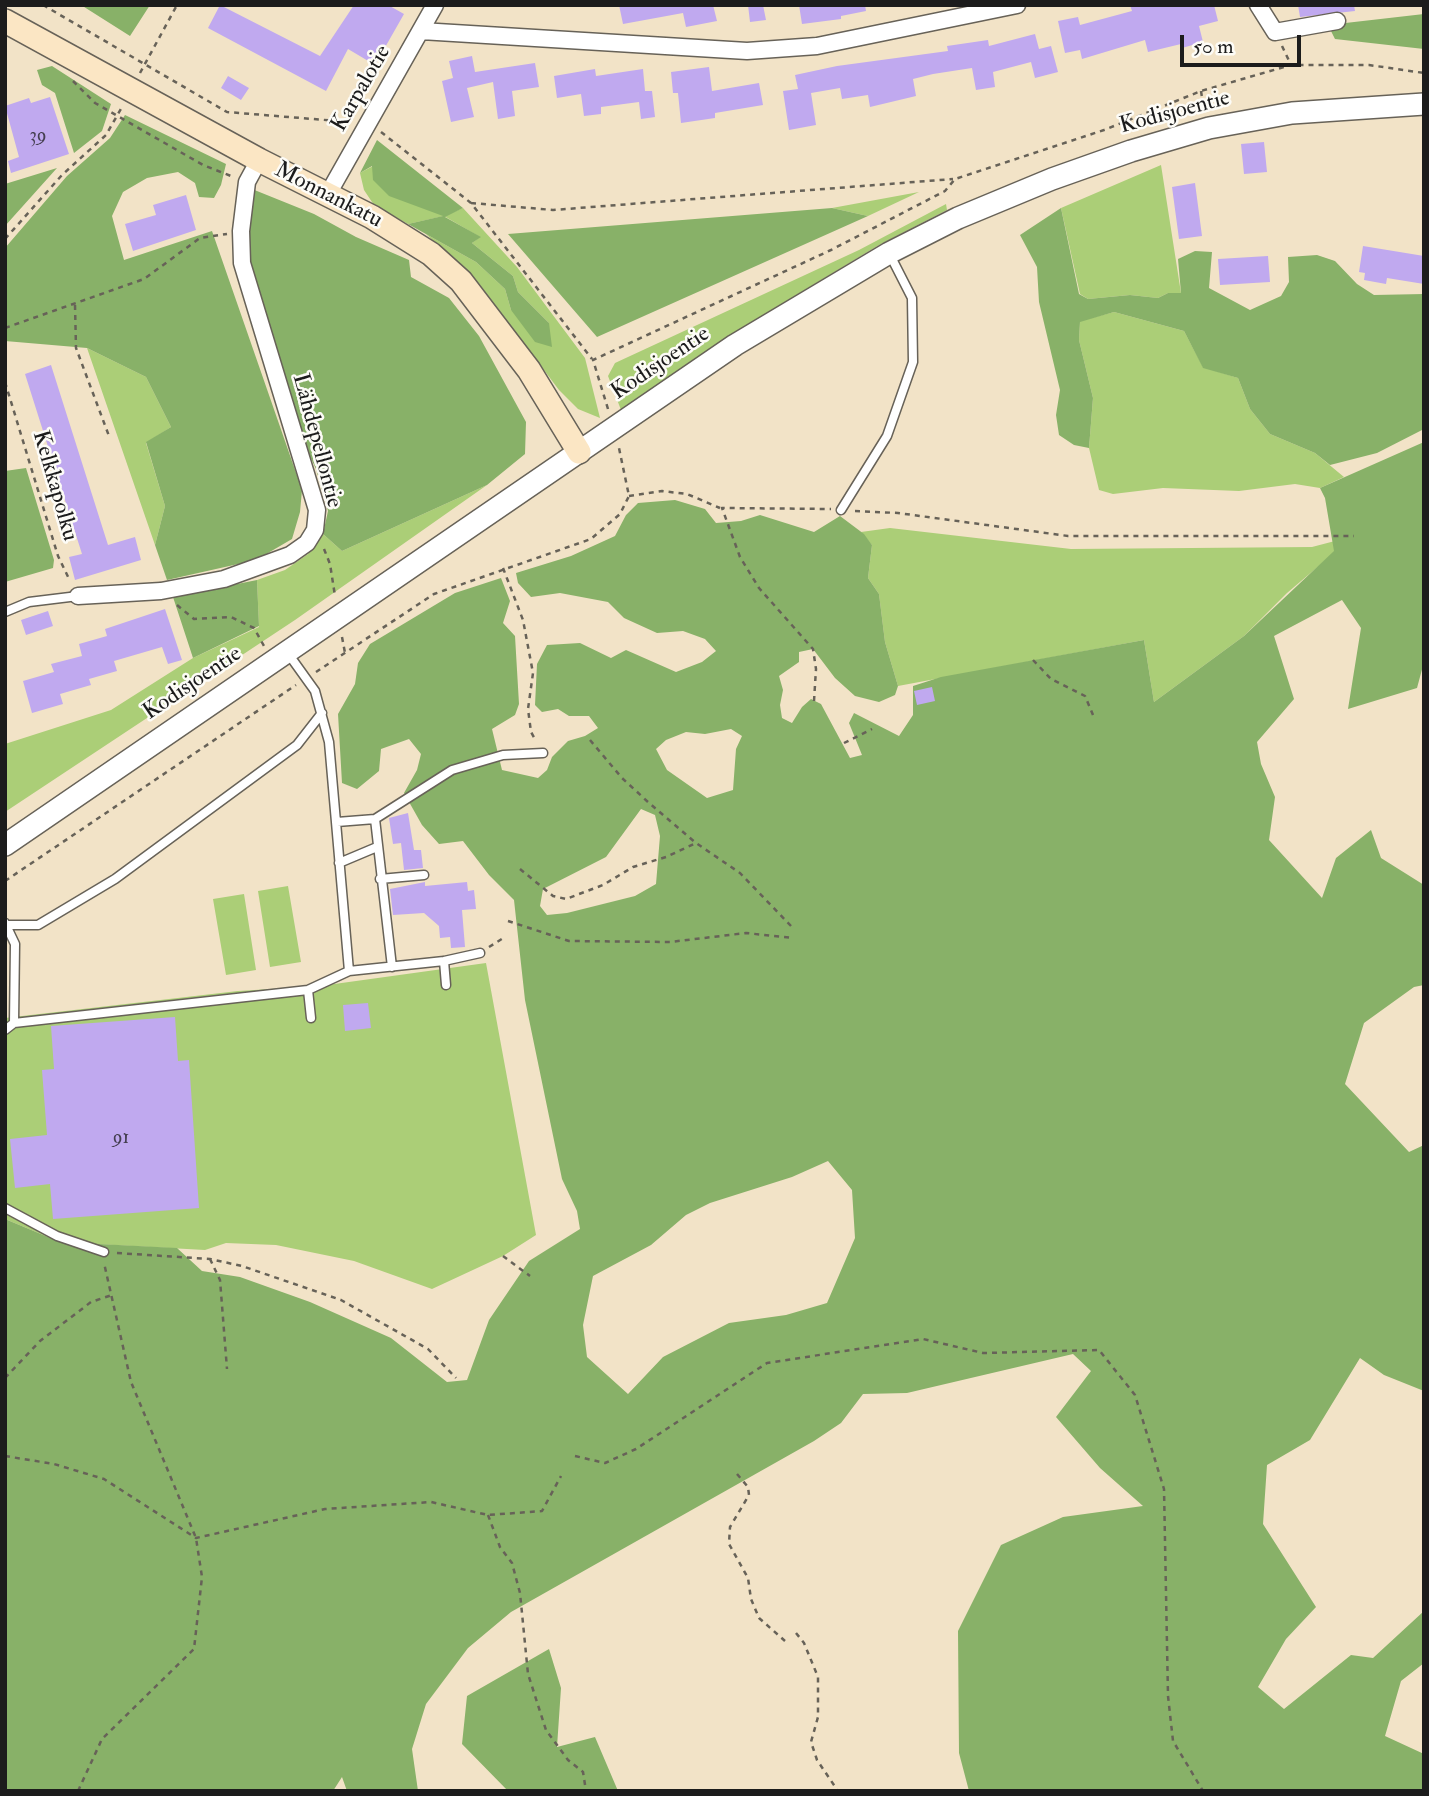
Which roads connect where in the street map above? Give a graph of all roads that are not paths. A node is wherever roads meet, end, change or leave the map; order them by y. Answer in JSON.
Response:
{"nodes":[{"id":1,"x":435,"y":5,"type":"edge"},
{"id":2,"x":1017,"y":5,"type":"edge"},
{"id":3,"x":1258,"y":5,"type":"edge"},
{"id":4,"x":5,"y":21,"type":"edge"},
{"id":5,"x":1337,"y":21,"type":"dead end"},
{"id":6,"x":421,"y":31,"type":"junction"},
{"id":7,"x":1424,"y":104,"type":"edge"},
{"id":8,"x":259,"y":160,"type":"junction"},
{"id":9,"x":328,"y":194,"type":"junction"},
{"id":10,"x":889,"y":253,"type":"junction"},
{"id":11,"x":579,"y":452,"type":"junction"},
{"id":12,"x":841,"y":510,"type":"road end"},
{"id":13,"x":78,"y":596,"type":"joint"},
{"id":14,"x":5,"y":612,"type":"edge"},
{"id":15,"x":280,"y":656,"type":"junction"},
{"id":16,"x":322,"y":713,"type":"junction"},
{"id":17,"x":543,"y":754,"type":"road end"},
{"id":18,"x":375,"y":819,"type":"junction"},
{"id":19,"x":337,"y":822,"type":"junction"},
{"id":20,"x":5,"y":845,"type":"edge"},
{"id":21,"x":377,"y":847,"type":"junction"},
{"id":22,"x":339,"y":863,"type":"junction"},
{"id":23,"x":424,"y":875,"type":"dead end"},
{"id":24,"x":380,"y":879,"type":"junction"},
{"id":25,"x":6,"y":924,"type":"edge"},
{"id":26,"x":480,"y":953,"type":"road end"},
{"id":27,"x":444,"y":961,"type":"junction"},
{"id":28,"x":392,"y":967,"type":"junction"},
{"id":29,"x":349,"y":971,"type":"junction"},
{"id":30,"x":446,"y":985,"type":"dead end"},
{"id":31,"x":307,"y":990,"type":"junction"},
{"id":32,"x":311,"y":1018,"type":"dead end"},
{"id":33,"x":13,"y":1023,"type":"junction"},
{"id":34,"x":5,"y":1030,"type":"edge"},
{"id":35,"x":5,"y":1208,"type":"edge"},
{"id":36,"x":104,"y":1252,"type":"road end"}],
"edges":[{"from":1,"to":6,"type":"street","name":"Karpalotie"},
{"from":2,"to":6,"type":"street"},
{"from":3,"to":5,"type":"street"},
{"from":4,"to":8,"type":"main road","name":"Monnankatu"},
{"from":6,"to":9,"type":"street","name":"Karpalotie"},
{"from":7,"to":10,"type":"street","name":"Kodisjoentie"},
{"from":8,"to":9,"type":"main road","name":"Monnankatu"},
{"from":8,"to":13,"type":"street","name":"Lähdepellontie"},
{"from":9,"to":11,"type":"main road","name":"Monnankatu"},
{"from":10,"to":11,"type":"street","name":"Kodisjoentie"},
{"from":10,"to":12,"type":"lane"},
{"from":11,"to":15,"type":"street","name":"Kodisjoentie"},
{"from":13,"to":14,"type":"lane"},
{"from":15,"to":16,"type":"lane"},
{"from":15,"to":20,"type":"street","name":"Kodisjoentie"},
{"from":16,"to":19,"type":"lane"},
{"from":16,"to":25,"type":"lane"},
{"from":17,"to":18,"type":"lane"},
{"from":18,"to":19,"type":"lane"},
{"from":18,"to":21,"type":"lane"},
{"from":19,"to":22,"type":"lane"},
{"from":21,"to":22,"type":"lane"},
{"from":21,"to":24,"type":"lane"},
{"from":22,"to":29,"type":"lane"},
{"from":23,"to":24,"type":"lane"},
{"from":24,"to":28,"type":"lane"},
{"from":25,"to":33,"type":"lane"},
{"from":26,"to":27,"type":"lane"},
{"from":27,"to":28,"type":"lane"},
{"from":27,"to":30,"type":"lane"},
{"from":28,"to":29,"type":"lane"},
{"from":29,"to":31,"type":"lane"},
{"from":31,"to":32,"type":"lane"},
{"from":31,"to":33,"type":"lane"},
{"from":33,"to":34,"type":"lane"},
{"from":35,"to":36,"type":"lane"}]}
